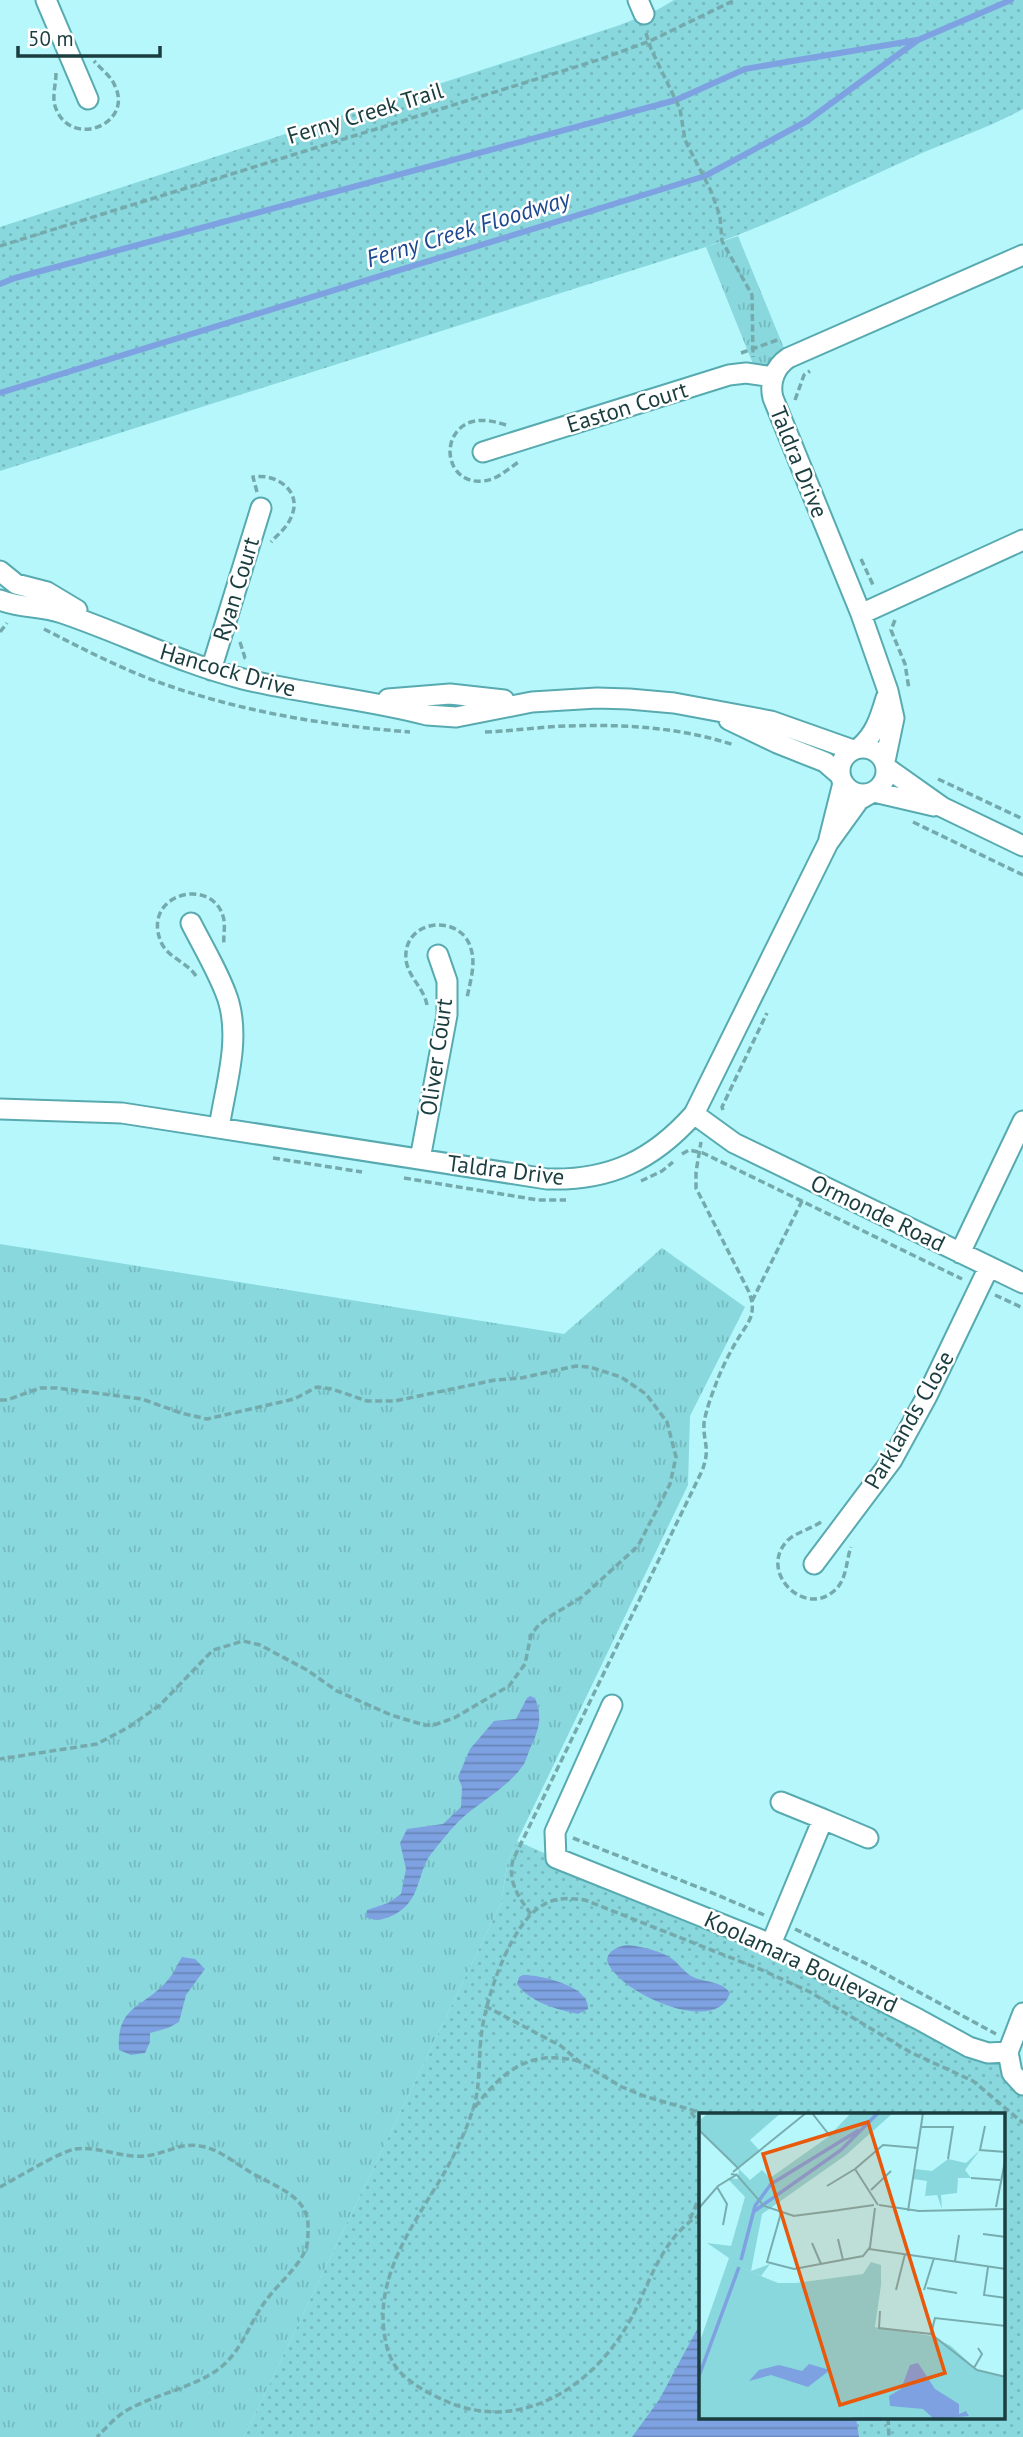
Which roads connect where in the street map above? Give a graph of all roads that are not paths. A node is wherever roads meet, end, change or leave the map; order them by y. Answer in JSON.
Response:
{"nodes":[{"id":1,"x":46,"y":0,"type":"edge"},
{"id":2,"x":88,"y":99,"type":"dead end"},
{"id":3,"x":1023,"y":255,"type":"edge"},
{"id":4,"x":773,"y":377,"type":"junction"},
{"id":5,"x":483,"y":452,"type":"dead end"},
{"id":6,"x":261,"y":508,"type":"road end"},
{"id":7,"x":1023,"y":540,"type":"edge"},
{"id":8,"x":4,"y":593,"type":"edge"},
{"id":9,"x":861,"y":614,"type":"junction"},
{"id":10,"x":211,"y":670,"type":"junction"},
{"id":11,"x":888,"y":691,"type":"junction"},
{"id":12,"x":702,"y":708,"type":"junction"},
{"id":13,"x":856,"y":749,"type":"junction"},
{"id":14,"x":886,"y":764,"type":"junction"},
{"id":15,"x":842,"y":779,"type":"junction"},
{"id":16,"x":872,"y":792,"type":"junction"},
{"id":17,"x":942,"y":807,"type":"junction"},
{"id":18,"x":828,"y":843,"type":"junction"},
{"id":19,"x":1023,"y":846,"type":"edge"},
{"id":20,"x":191,"y":923,"type":"dead end"},
{"id":21,"x":438,"y":955,"type":"dead end"},
{"id":22,"x":0,"y":1110,"type":"edge"},
{"id":23,"x":689,"y":1120,"type":"junction"},
{"id":24,"x":1023,"y":1121,"type":"edge"},
{"id":25,"x":219,"y":1128,"type":"junction"},
{"id":26,"x":420,"y":1159,"type":"junction"},
{"id":27,"x":960,"y":1253,"type":"junction"},
{"id":28,"x":989,"y":1267,"type":"junction"},
{"id":29,"x":1023,"y":1283,"type":"edge"},
{"id":30,"x":814,"y":1564,"type":"dead end"},
{"id":31,"x":612,"y":1705,"type":"dead end"},
{"id":32,"x":781,"y":1802,"type":"dead end"},
{"id":33,"x":823,"y":1819,"type":"junction"},
{"id":34,"x":868,"y":1838,"type":"dead end"},
{"id":35,"x":771,"y":1944,"type":"junction"},
{"id":36,"x":1023,"y":2013,"type":"edge"},
{"id":37,"x":1004,"y":2045,"type":"junction"},
{"id":38,"x":1023,"y":2085,"type":"edge"}],
"edges":[{"from":1,"to":2,"type":"street"},
{"from":3,"to":4,"type":"street","name":"Taldra Drive"},
{"from":4,"to":5,"type":"street","name":"Easton Court"},
{"from":4,"to":9,"type":"street","name":"Taldra Drive"},
{"from":6,"to":10,"type":"street","name":"Ryan Court"},
{"from":7,"to":9,"type":"street"},
{"from":8,"to":10,"type":"street","name":"Hancock Drive"},
{"from":9,"to":11,"type":"street","name":"Taldra Drive"},
{"from":10,"to":12,"type":"street","name":"Hancock Drive"},
{"from":11,"to":13,"type":"street"},
{"from":11,"to":14,"type":"street","name":"Taldra Drive"},
{"from":12,"to":13,"type":"street","name":"Hancock Drive"},
{"from":12,"to":15,"type":"street","name":"Hancock Drive"},
{"from":13,"to":14,"type":"street"},
{"from":13,"to":15,"type":"street"},
{"from":14,"to":16,"type":"street"},
{"from":14,"to":17,"type":"street"},
{"from":15,"to":16,"type":"street"},
{"from":15,"to":18,"type":"street","name":"Taldra Drive"},
{"from":16,"to":17,"type":"street"},
{"from":16,"to":18,"type":"street","name":"Taldra Drive"},
{"from":17,"to":19,"type":"street"},
{"from":18,"to":23,"type":"street","name":"Taldra Drive"},
{"from":20,"to":25,"type":"street"},
{"from":21,"to":26,"type":"street","name":"Oliver Court"},
{"from":22,"to":25,"type":"street","name":"Taldra Drive"},
{"from":23,"to":26,"type":"street","name":"Taldra Drive"},
{"from":23,"to":27,"type":"street","name":"Ormonde Road"},
{"from":24,"to":27,"type":"street"},
{"from":25,"to":26,"type":"street","name":"Taldra Drive"},
{"from":27,"to":28,"type":"street","name":"Ormonde Road"},
{"from":28,"to":29,"type":"street","name":"Ormonde Road"},
{"from":28,"to":30,"type":"street","name":"Parklands Close"},
{"from":31,"to":35,"type":"street","name":"Koolamara Boulevard"},
{"from":32,"to":33,"type":"street"},
{"from":33,"to":34,"type":"street"},
{"from":33,"to":35,"type":"street"},
{"from":35,"to":37,"type":"street","name":"Koolamara Boulevard"},
{"from":36,"to":37,"type":"street"},
{"from":37,"to":38,"type":"street"}]}
